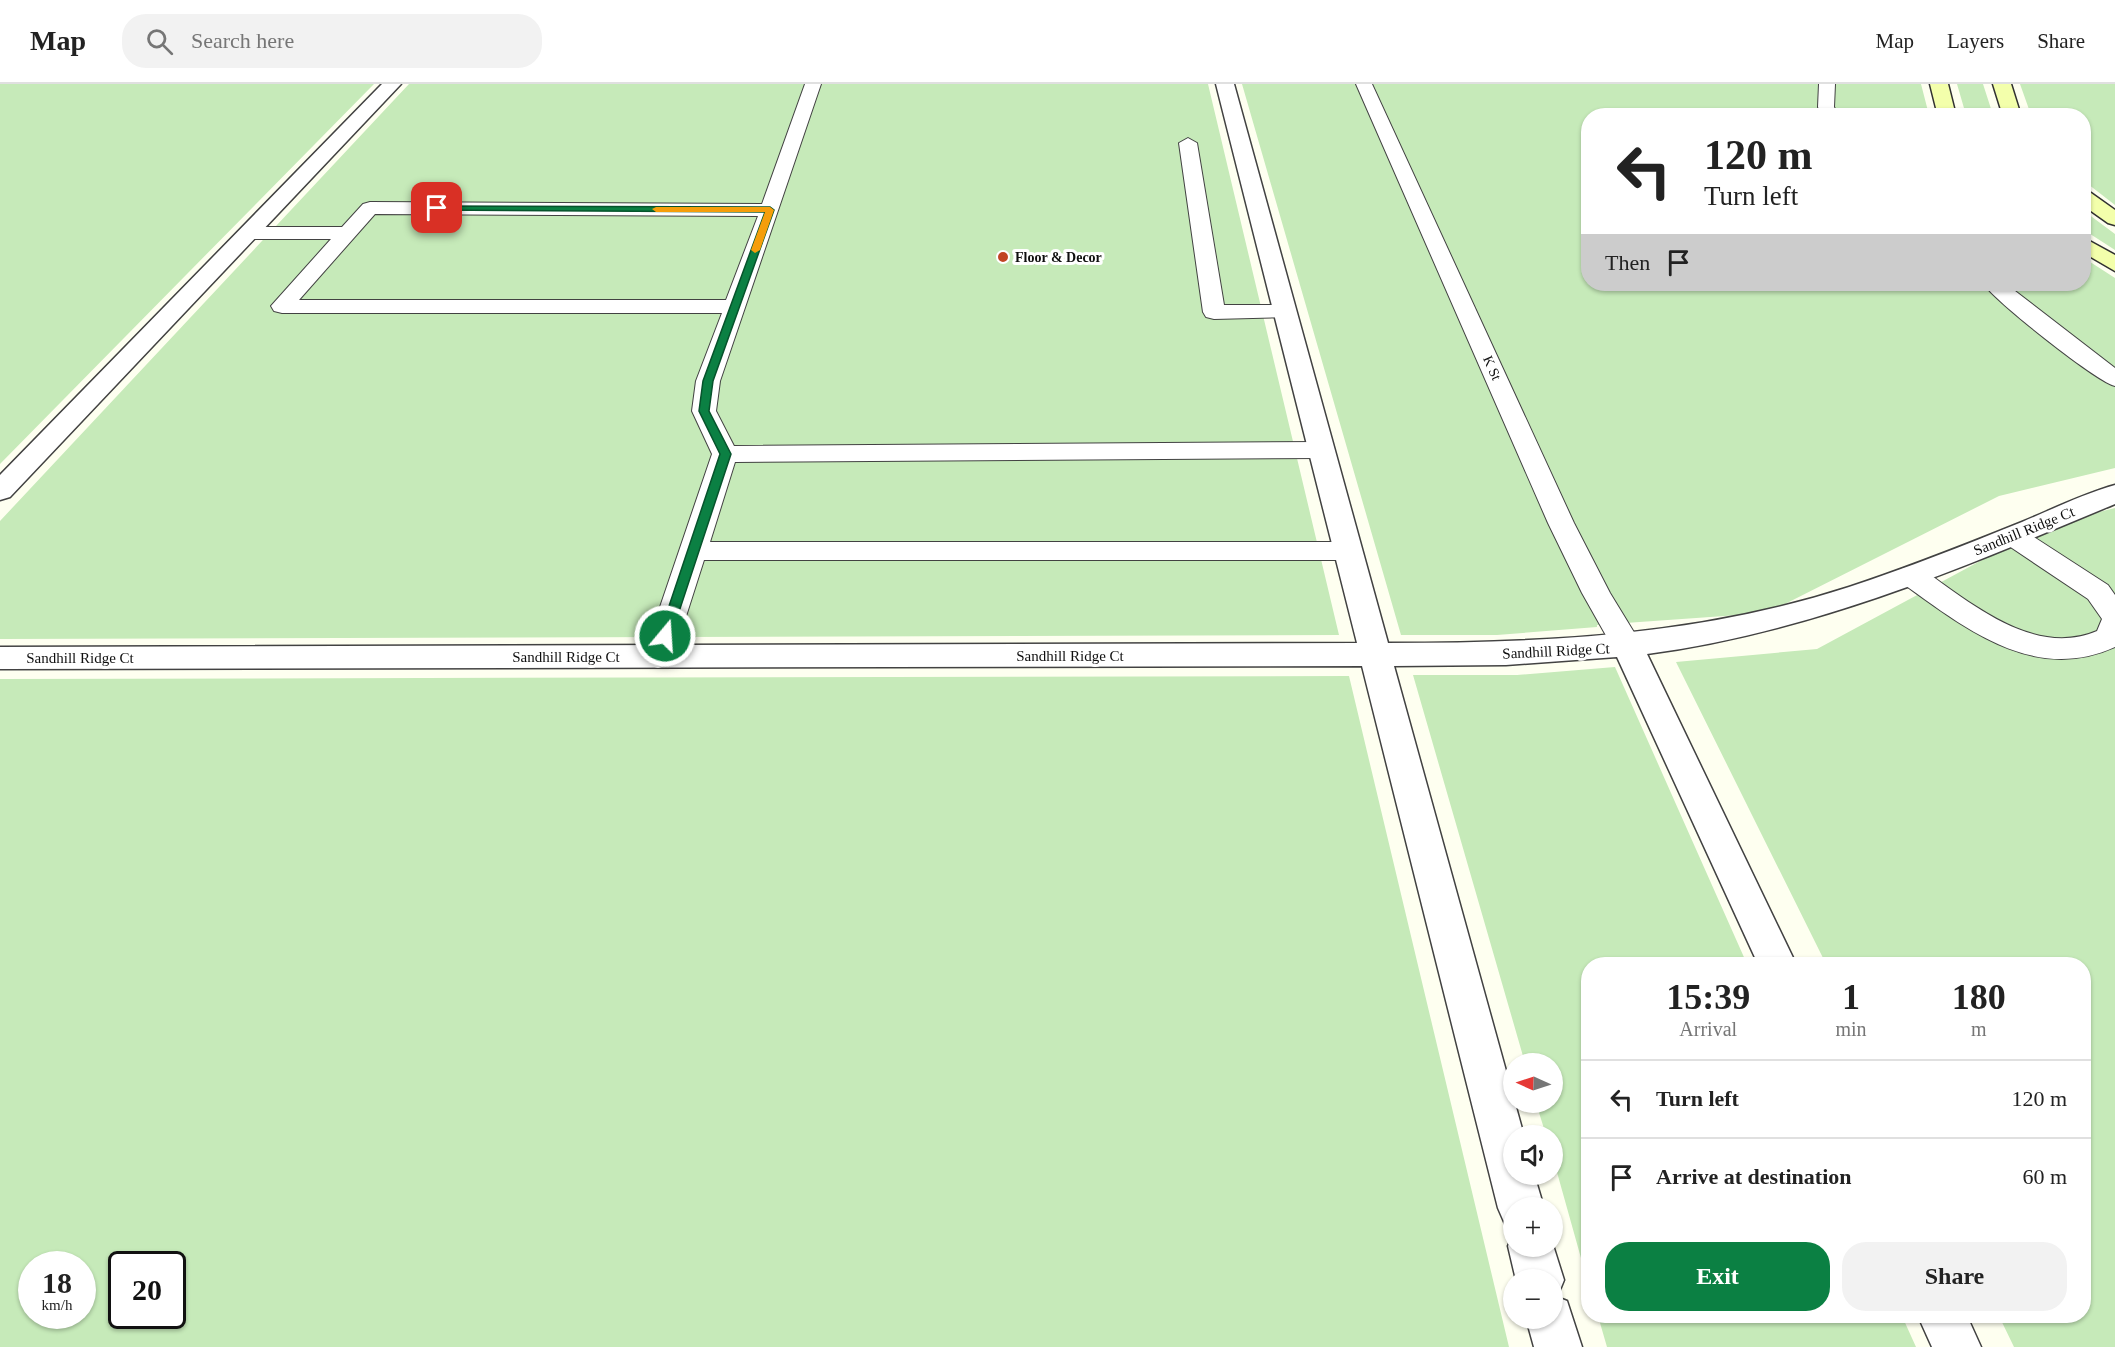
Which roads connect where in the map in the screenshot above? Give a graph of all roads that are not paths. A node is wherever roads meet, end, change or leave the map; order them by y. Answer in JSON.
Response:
{"nodes":[{"id":1,"x":392,"y":84,"type":"edge"},
{"id":2,"x":813,"y":84,"type":"edge"},
{"id":3,"x":1225,"y":84,"type":"edge"},
{"id":4,"x":1364,"y":84,"type":"edge"},
{"id":5,"x":1827,"y":84,"type":"edge"},
{"id":6,"x":1939,"y":84,"type":"edge"},
{"id":7,"x":2002,"y":84,"type":"edge"},
{"id":8,"x":1827,"y":108,"type":"edge"},
{"id":9,"x":1945,"y":108,"type":"edge"},
{"id":10,"x":2010,"y":108,"type":"edge"},
{"id":11,"x":1188,"y":143,"type":"dead end"},
{"id":12,"x":2091,"y":202,"type":"edge"},
{"id":13,"x":770,"y":210,"type":"junction"},
{"id":14,"x":2115,"y":219,"type":"edge"},
{"id":15,"x":249,"y":233,"type":"junction"},
{"id":16,"x":347,"y":233,"type":"junction"},
{"id":17,"x":2091,"y":249,"type":"edge"},
{"id":18,"x":2115,"y":264,"type":"edge"},
{"id":19,"x":2003,"y":291,"type":"edge"},
{"id":20,"x":735,"y":307,"type":"junction"},
{"id":21,"x":1285,"y":312,"type":"junction"},
{"id":22,"x":2115,"y":379,"type":"edge"},
{"id":23,"x":1321,"y":450,"type":"junction"},
{"id":24,"x":725,"y":454,"type":"junction"},
{"id":25,"x":0,"y":491,"type":"edge"},
{"id":26,"x":2115,"y":494,"type":"edge"},
{"id":27,"x":2013,"y":536,"type":"junction"},
{"id":28,"x":693,"y":551,"type":"junction"},
{"id":29,"x":1348,"y":551,"type":"junction"},
{"id":30,"x":1912,"y":576,"type":"junction"},
{"id":31,"x":2115,"y":616,"type":"edge"},
{"id":32,"x":2115,"y":621,"type":"edge"},
{"id":33,"x":1628,"y":647,"type":"junction"},
{"id":34,"x":1376,"y":655,"type":"junction"},
{"id":35,"x":658,"y":657,"type":"junction"},
{"id":36,"x":0,"y":658,"type":"edge"},
{"id":37,"x":1774,"y":957,"type":"edge"},
{"id":38,"x":1518,"y":1197,"type":"edge"},
{"id":39,"x":1945,"y":1323,"type":"edge"},
{"id":40,"x":1553,"y":1329,"type":"edge"},
{"id":41,"x":1558,"y":1347,"type":"edge"},
{"id":42,"x":1957,"y":1347,"type":"edge"}],
"edges":[{"from":1,"to":15,"type":"street"},
{"from":2,"to":13,"type":"lane"},
{"from":3,"to":21,"type":"street"},
{"from":4,"to":33,"type":"lane","name":"K St"},
{"from":5,"to":8,"type":"lane"},
{"from":6,"to":9,"type":"street"},
{"from":7,"to":10,"type":"street"},
{"from":11,"to":21,"type":"lane"},
{"from":12,"to":14,"type":"street"},
{"from":13,"to":16,"type":"lane"},
{"from":13,"to":20,"type":"lane"},
{"from":15,"to":16,"type":"lane"},
{"from":15,"to":25,"type":"street"},
{"from":16,"to":20,"type":"lane"},
{"from":17,"to":18,"type":"street"},
{"from":19,"to":22,"type":"lane"},
{"from":20,"to":24,"type":"lane"},
{"from":21,"to":23,"type":"street"},
{"from":23,"to":24,"type":"lane"},
{"from":23,"to":29,"type":"street"},
{"from":24,"to":28,"type":"lane"},
{"from":26,"to":27,"type":"street","name":"Sandhill Ridge Ct"},
{"from":27,"to":30,"type":"street","name":"Sandhill Ridge Ct"},
{"from":27,"to":31,"type":"lane"},
{"from":28,"to":29,"type":"lane"},
{"from":28,"to":35,"type":"lane"},
{"from":29,"to":34,"type":"street"},
{"from":30,"to":32,"type":"lane"},
{"from":30,"to":33,"type":"street","name":"Sandhill Ridge Ct"},
{"from":33,"to":34,"type":"street","name":"Sandhill Ridge Ct"},
{"from":33,"to":37,"type":"street"},
{"from":34,"to":35,"type":"street","name":"Sandhill Ridge Ct"},
{"from":34,"to":38,"type":"street"},
{"from":35,"to":36,"type":"street","name":"Sandhill Ridge Ct"},
{"from":39,"to":42,"type":"street"},
{"from":40,"to":41,"type":"street"}]}
